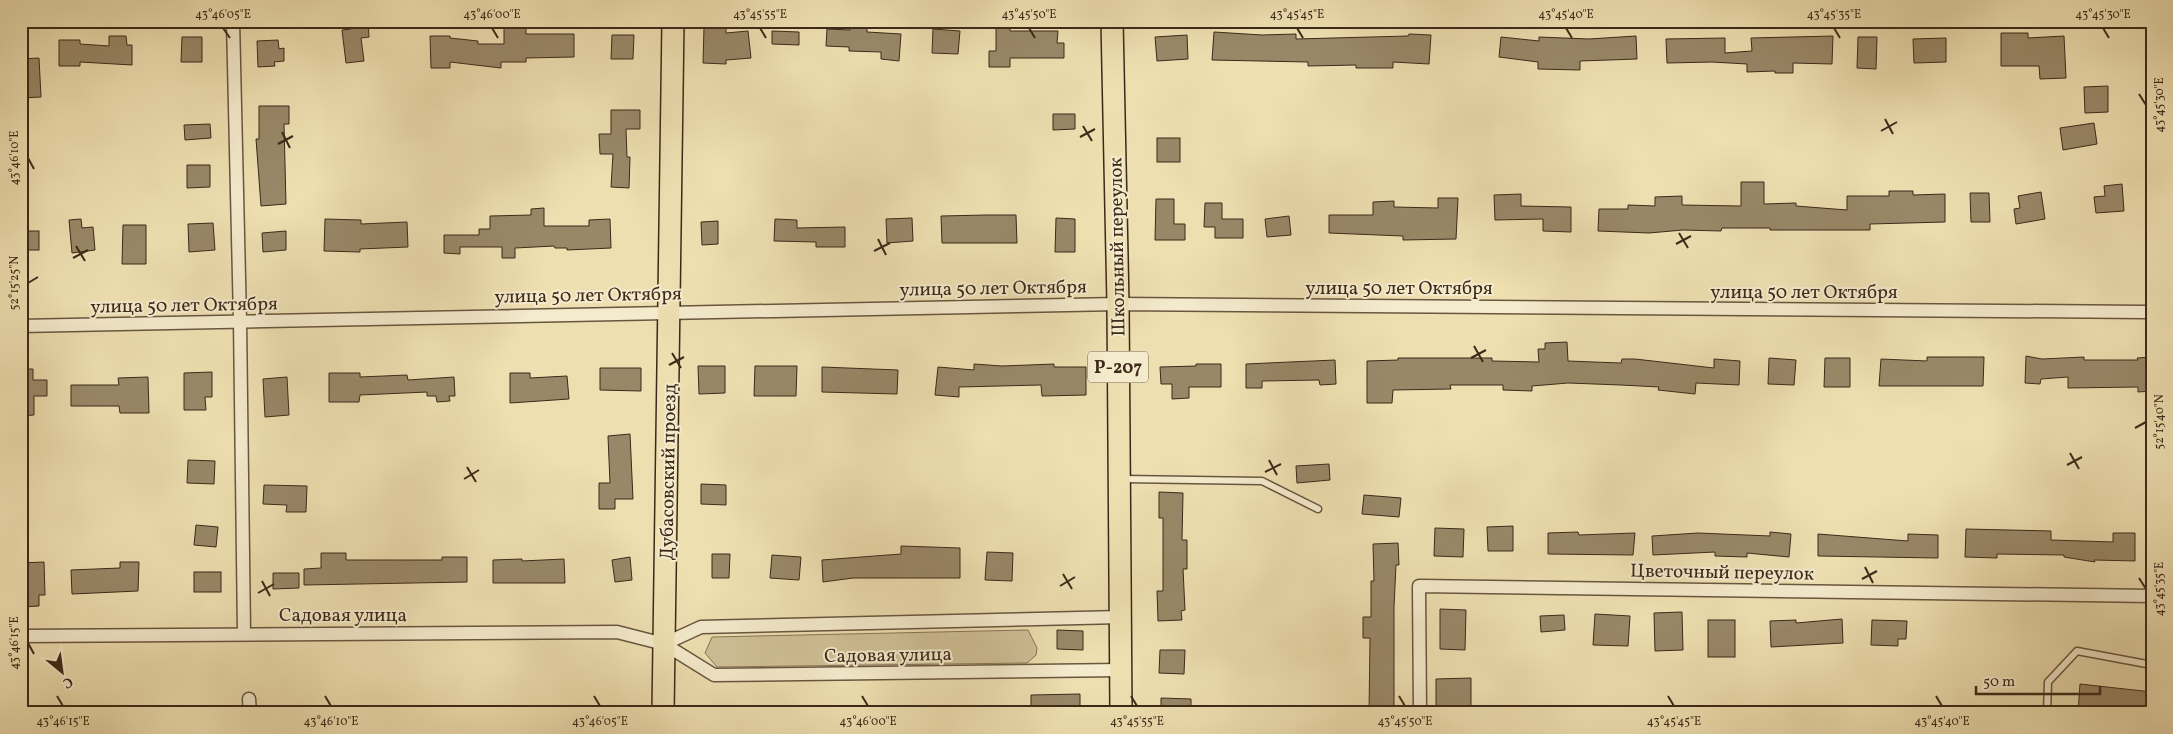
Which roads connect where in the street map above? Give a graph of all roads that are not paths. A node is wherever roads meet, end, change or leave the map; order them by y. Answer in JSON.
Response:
{"nodes":[{"id":1,"x":233,"y":21,"type":"edge"},
{"id":2,"x":673,"y":21,"type":"edge"},
{"id":3,"x":1112,"y":21,"type":"edge"},
{"id":4,"x":1118,"y":304,"type":"junction"},
{"id":5,"x":670,"y":311,"type":"junction"},
{"id":6,"x":2146,"y":312,"type":"dead end"},
{"id":7,"x":240,"y":321,"type":"junction"},
{"id":8,"x":21,"y":326,"type":"edge"},
{"id":9,"x":1120,"y":479,"type":"junction"},
{"id":10,"x":1318,"y":509,"type":"dead end"},
{"id":11,"x":2152,"y":596,"type":"edge"},
{"id":12,"x":1121,"y":617,"type":"junction"},
{"id":13,"x":244,"y":633,"type":"junction"},
{"id":14,"x":21,"y":636,"type":"edge"},
{"id":15,"x":664,"y":644,"type":"junction"},
{"id":16,"x":2152,"y":665,"type":"edge"},
{"id":17,"x":1121,"y":670,"type":"junction"},
{"id":18,"x":249,"y":700,"type":"dead end"},
{"id":19,"x":250,"y":713,"type":"edge"},
{"id":20,"x":663,"y":713,"type":"edge"},
{"id":21,"x":1121,"y":713,"type":"edge"},
{"id":22,"x":1420,"y":713,"type":"edge"},
{"id":23,"x":2047,"y":713,"type":"edge"}],
"edges":[{"from":1,"to":7,"type":"street"},
{"from":2,"to":5,"type":"main road","name":"Дубасовский проезд"},
{"from":3,"to":4,"type":"main road","name":"Школьный переулок","number":"Р-207"},
{"from":4,"to":5,"type":"street","name":"улица 50 лет Октября"},
{"from":4,"to":6,"type":"street","name":"улица 50 лет Октября"},
{"from":4,"to":9,"type":"main road","name":"Школьный переулок","number":"Р-207"},
{"from":5,"to":7,"type":"street","name":"улица 50 лет Октября"},
{"from":5,"to":15,"type":"main road","name":"Дубасовский проезд"},
{"from":7,"to":8,"type":"street","name":"улица 50 лет Октября"},
{"from":7,"to":13,"type":"street"},
{"from":9,"to":10,"type":"lane"},
{"from":9,"to":12,"type":"main road","name":"Школьный переулок","number":"Р-207"},
{"from":11,"to":22,"type":"street","name":"Цветочный переулок"},
{"from":12,"to":15,"type":"street","name":"Садовая улица"},
{"from":12,"to":17,"type":"main road","name":"Школьный переулок","number":"Р-207"},
{"from":13,"to":14,"type":"street","name":"Садовая улица"},
{"from":13,"to":15,"type":"street","name":"Садовая улица"},
{"from":15,"to":17,"type":"street","name":"Садовая улица"},
{"from":15,"to":20,"type":"main road","name":"Дубасовский проезд"},
{"from":16,"to":23,"type":"lane"},
{"from":17,"to":21,"type":"main road","name":"Школьный переулок","number":"Р-207"},
{"from":18,"to":19,"type":"street"}]}
